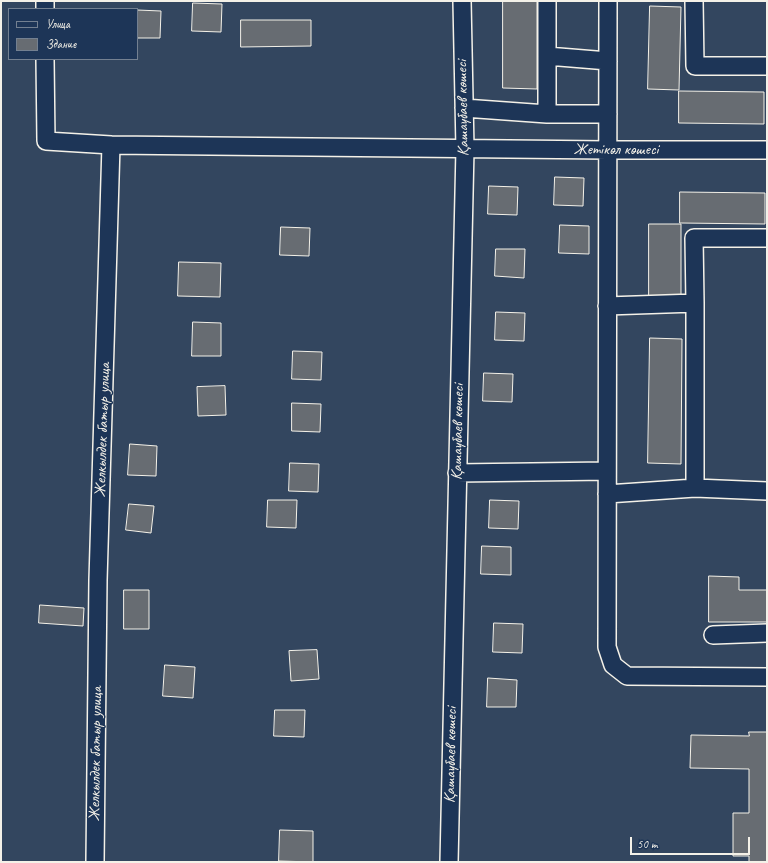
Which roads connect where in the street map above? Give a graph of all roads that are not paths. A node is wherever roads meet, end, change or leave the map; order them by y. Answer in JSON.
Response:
{"nodes":[{"id":1,"x":462,"y":1,"type":"edge"},
{"id":2,"x":547,"y":1,"type":"edge"},
{"id":3,"x":608,"y":1,"type":"edge"},
{"id":4,"x":694,"y":1,"type":"edge"},
{"id":5,"x":547,"y":56,"type":"junction"},
{"id":6,"x":46,"y":60,"type":"edge"},
{"id":7,"x":608,"y":60,"type":"junction"},
{"id":8,"x":767,"y":66,"type":"edge"},
{"id":9,"x":464,"y":108,"type":"junction"},
{"id":10,"x":547,"y":114,"type":"junction"},
{"id":11,"x":608,"y":114,"type":"junction"},
{"id":12,"x":111,"y":145,"type":"junction"},
{"id":13,"x":465,"y":149,"type":"junction"},
{"id":14,"x":608,"y":150,"type":"junction"},
{"id":15,"x":767,"y":150,"type":"edge"},
{"id":16,"x":767,"y":238,"type":"edge"},
{"id":17,"x":695,"y":303,"type":"junction"},
{"id":18,"x":607,"y":306,"type":"junction"},
{"id":19,"x":608,"y":471,"type":"junction"},
{"id":20,"x":457,"y":473,"type":"junction"},
{"id":21,"x":696,"y":488,"type":"junction"},
{"id":22,"x":767,"y":491,"type":"edge"},
{"id":23,"x":607,"y":494,"type":"junction"},
{"id":24,"x":767,"y":633,"type":"edge"},
{"id":25,"x":713,"y":635,"type":"dead end"},
{"id":26,"x":767,"y":677,"type":"edge"},
{"id":27,"x":95,"y":862,"type":"edge"},
{"id":28,"x":449,"y":862,"type":"edge"}],
"edges":[{"from":1,"to":9,"type":"street","name":"Қашаубаев көшесі"},
{"from":2,"to":5,"type":"street"},
{"from":3,"to":7,"type":"street"},
{"from":4,"to":8,"type":"street"},
{"from":5,"to":7,"type":"street"},
{"from":5,"to":10,"type":"street"},
{"from":6,"to":12,"type":"street"},
{"from":7,"to":11,"type":"street"},
{"from":9,"to":10,"type":"street"},
{"from":9,"to":13,"type":"street","name":"Қашаубаев көшесі"},
{"from":10,"to":11,"type":"street"},
{"from":11,"to":14,"type":"street"},
{"from":12,"to":13,"type":"street","name":"Жетікөл көшесі"},
{"from":12,"to":27,"type":"street","name":"Желкылдек батыр улица"},
{"from":13,"to":14,"type":"street","name":"Жетікөл көшесі"},
{"from":13,"to":20,"type":"street","name":"Қашаубаев көшесі"},
{"from":14,"to":15,"type":"street","name":"Жетікөл көшесі"},
{"from":14,"to":18,"type":"street"},
{"from":16,"to":17,"type":"street"},
{"from":17,"to":18,"type":"street"},
{"from":17,"to":21,"type":"street"},
{"from":18,"to":19,"type":"street"},
{"from":19,"to":20,"type":"street"},
{"from":19,"to":23,"type":"street"},
{"from":20,"to":28,"type":"street","name":"Қашаубаев көшесі"},
{"from":21,"to":22,"type":"street"},
{"from":21,"to":23,"type":"street"},
{"from":23,"to":26,"type":"street"},
{"from":24,"to":25,"type":"street"}]}
